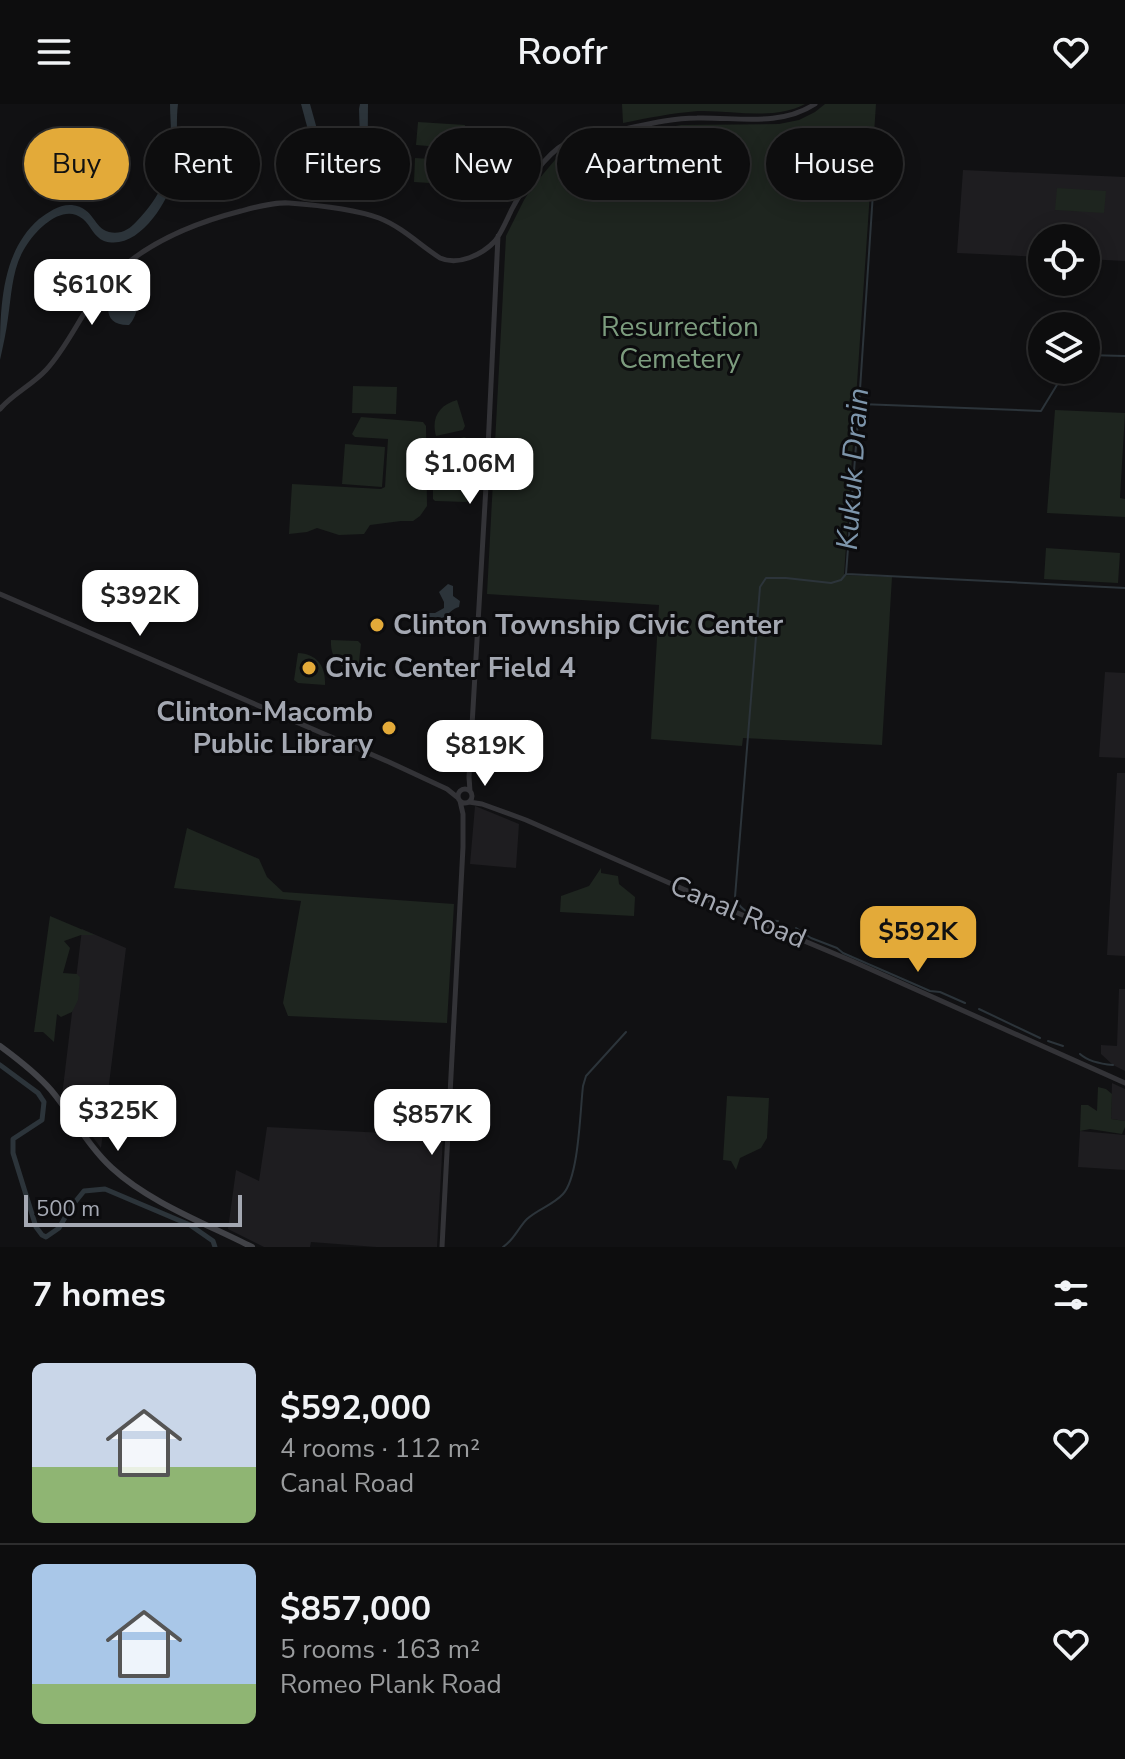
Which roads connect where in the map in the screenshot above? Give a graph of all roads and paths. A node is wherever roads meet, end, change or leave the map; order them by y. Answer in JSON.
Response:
{"nodes":[{"id":1,"x":815,"y":104,"type":"edge"},
{"id":2,"x":498,"y":235,"type":"junction"},
{"id":3,"x":0,"y":409,"type":"edge"},
{"id":4,"x":0,"y":594,"type":"edge"},
{"id":5,"x":465,"y":796,"type":"junction"},
{"id":6,"x":0,"y":1046,"type":"edge"},
{"id":7,"x":1125,"y":1083,"type":"edge"},
{"id":8,"x":252,"y":1247,"type":"edge"},
{"id":9,"x":442,"y":1247,"type":"edge"}],
"edges":[{"from":1,"to":2,"type":"street"},
{"from":2,"to":3,"type":"street"},
{"from":2,"to":5,"type":"street"},
{"from":4,"to":5,"type":"street","name":"Canal Road"},
{"from":5,"to":7,"type":"street","name":"Canal Road"},
{"from":5,"to":9,"type":"street"},
{"from":6,"to":8,"type":"main road"}]}
